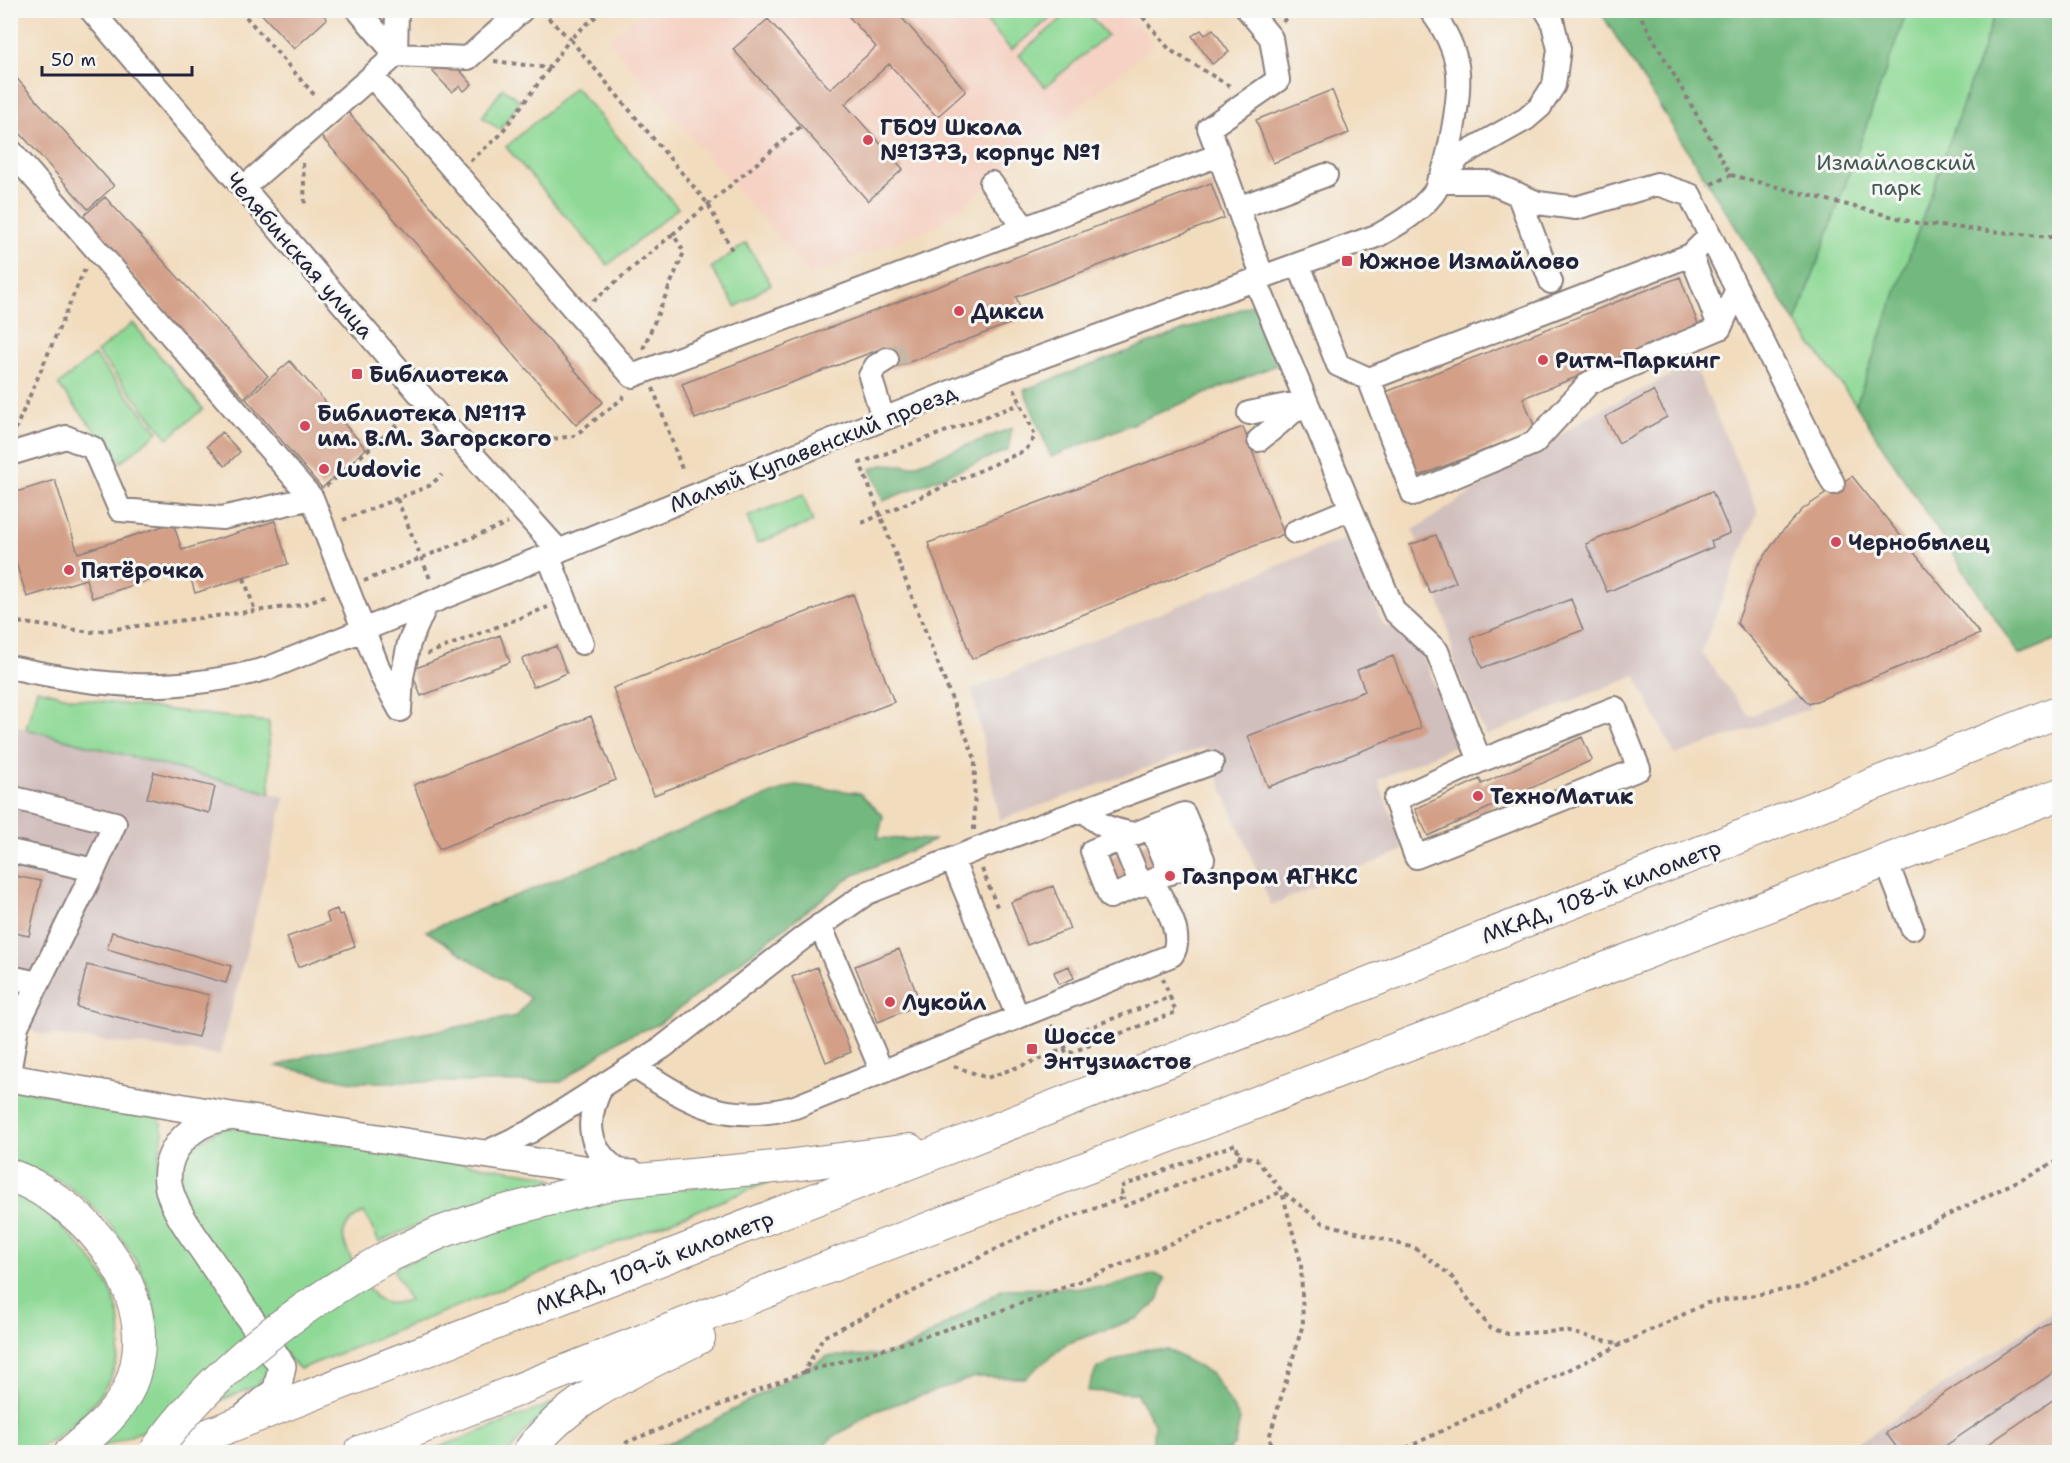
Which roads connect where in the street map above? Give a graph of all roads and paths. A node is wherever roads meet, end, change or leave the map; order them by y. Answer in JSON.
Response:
{"nodes":[{"id":1,"x":91,"y":10,"type":"edge"},
{"id":2,"x":240,"y":10,"type":"edge"},
{"id":3,"x":358,"y":10,"type":"edge"},
{"id":4,"x":397,"y":10,"type":"edge"},
{"id":5,"x":522,"y":10,"type":"edge"},
{"id":6,"x":541,"y":10,"type":"edge"},
{"id":7,"x":603,"y":10,"type":"edge"},
{"id":8,"x":1137,"y":10,"type":"edge"},
{"id":9,"x":1248,"y":10,"type":"edge"},
{"id":10,"x":1546,"y":10,"type":"edge"},
{"id":11,"x":1637,"y":10,"type":"edge"},
{"id":12,"x":1436,"y":17,"type":"edge"},
{"id":13,"x":570,"y":39,"type":"junction"},
{"id":14,"x":396,"y":55,"type":"junction"},
{"id":15,"x":468,"y":58,"type":"junction"},
{"id":16,"x":549,"y":68,"type":"junction"},
{"id":17,"x":372,"y":76,"type":"junction"},
{"id":18,"x":1249,"y":99,"type":"junction"},
{"id":19,"x":1455,"y":107,"type":"junction"},
{"id":20,"x":330,"y":113,"type":"junction"},
{"id":21,"x":801,"y":126,"type":"dead end"},
{"id":22,"x":302,"y":138,"type":"junction"},
{"id":23,"x":1490,"y":139,"type":"junction"},
{"id":24,"x":10,"y":150,"type":"edge"},
{"id":25,"x":1219,"y":155,"type":"junction"},
{"id":26,"x":455,"y":173,"type":"junction"},
{"id":27,"x":1326,"y":175,"type":"dead end"},
{"id":28,"x":1731,"y":175,"type":"junction"},
{"id":29,"x":1438,"y":182,"type":"junction"},
{"id":30,"x":991,"y":183,"type":"dead end"},
{"id":31,"x":243,"y":188,"type":"junction"},
{"id":32,"x":1518,"y":194,"type":"junction"},
{"id":33,"x":1690,"y":195,"type":"junction"},
{"id":34,"x":708,"y":204,"type":"junction"},
{"id":35,"x":305,"y":207,"type":"dead end"},
{"id":36,"x":1238,"y":208,"type":"junction"},
{"id":37,"x":1025,"y":228,"type":"junction"},
{"id":38,"x":673,"y":234,"type":"junction"},
{"id":39,"x":1710,"y":236,"type":"junction"},
{"id":40,"x":2060,"y":238,"type":"edge"},
{"id":41,"x":94,"y":246,"type":"junction"},
{"id":42,"x":733,"y":252,"type":"dead end"},
{"id":43,"x":1691,"y":255,"type":"junction"},
{"id":44,"x":1299,"y":265,"type":"junction"},
{"id":45,"x":1260,"y":279,"type":"junction"},
{"id":46,"x":1551,"y":282,"type":"dead end"},
{"id":47,"x":1737,"y":289,"type":"junction"},
{"id":48,"x":577,"y":314,"type":"junction"},
{"id":49,"x":1720,"y":328,"type":"junction"},
{"id":50,"x":886,"y":359,"type":"tunnel mouth"},
{"id":51,"x":639,"y":373,"type":"junction"},
{"id":52,"x":1369,"y":379,"type":"junction"},
{"id":53,"x":1012,"y":384,"type":"dead end"},
{"id":54,"x":1306,"y":401,"type":"junction"},
{"id":55,"x":1020,"y":404,"type":"junction"},
{"id":56,"x":1249,"y":413,"type":"dead end"},
{"id":57,"x":883,"y":418,"type":"junction"},
{"id":58,"x":398,"y":423,"type":"dead end"},
{"id":59,"x":10,"y":440,"type":"edge"},
{"id":60,"x":1259,"y":440,"type":"dead end"},
{"id":61,"x":500,"y":446,"type":"dead end"},
{"id":62,"x":10,"y":454,"type":"edge"},
{"id":63,"x":682,"y":469,"type":"dead end"},
{"id":64,"x":442,"y":475,"type":"dead end"},
{"id":65,"x":1833,"y":483,"type":"dead end"},
{"id":66,"x":312,"y":498,"type":"junction"},
{"id":67,"x":1351,"y":509,"type":"junction"},
{"id":68,"x":527,"y":516,"type":"junction"},
{"id":69,"x":879,"y":516,"type":"junction"},
{"id":70,"x":862,"y":523,"type":"dead end"},
{"id":71,"x":324,"y":528,"type":"junction"},
{"id":72,"x":1295,"y":532,"type":"dead end"},
{"id":73,"x":554,"y":553,"type":"junction"},
{"id":74,"x":244,"y":578,"type":"dead end"},
{"id":75,"x":347,"y":587,"type":"junction"},
{"id":76,"x":566,"y":600,"type":"junction"},
{"id":77,"x":426,"y":605,"type":"junction"},
{"id":78,"x":255,"y":611,"type":"junction"},
{"id":79,"x":10,"y":621,"type":"edge"},
{"id":80,"x":363,"y":630,"type":"junction"},
{"id":81,"x":582,"y":643,"type":"dead end"},
{"id":82,"x":424,"y":655,"type":"dead end"},
{"id":83,"x":10,"y":667,"type":"edge"},
{"id":84,"x":2060,"y":711,"type":"edge"},
{"id":85,"x":1480,"y":761,"type":"junction"},
{"id":86,"x":1212,"y":763,"type":"dead end"},
{"id":87,"x":2060,"y":794,"type":"edge"},
{"id":88,"x":10,"y":797,"type":"edge"},
{"id":89,"x":1085,"y":810,"type":"junction"},
{"id":90,"x":1136,"y":833,"type":"junction"},
{"id":91,"x":974,"y":850,"type":"junction"},
{"id":92,"x":10,"y":851,"type":"edge"},
{"id":93,"x":952,"y":859,"type":"junction"},
{"id":94,"x":1886,"y":861,"type":"junction"},
{"id":95,"x":94,"y":870,"type":"junction"},
{"id":96,"x":1155,"y":879,"type":"junction"},
{"id":97,"x":1001,"y":915,"type":"dead end"},
{"id":98,"x":820,"y":925,"type":"junction"},
{"id":99,"x":1912,"y":928,"type":"dead end"},
{"id":100,"x":10,"y":977,"type":"edge"},
{"id":101,"x":38,"y":983,"type":"junction"},
{"id":102,"x":1042,"y":1008,"type":"junction"},
{"id":103,"x":1018,"y":1017,"type":"junction"},
{"id":104,"x":1059,"y":1039,"type":"junction"},
{"id":105,"x":1071,"y":1044,"type":"dead end"},
{"id":106,"x":1064,"y":1048,"type":"junction"},
{"id":107,"x":633,"y":1066,"type":"junction"},
{"id":108,"x":10,"y":1068,"type":"edge"},
{"id":109,"x":1143,"y":1070,"type":"joint"},
{"id":110,"x":882,"y":1072,"type":"junction"},
{"id":111,"x":10,"y":1078,"type":"edge"},
{"id":112,"x":987,"y":1078,"type":"dead end"},
{"id":113,"x":602,"y":1086,"type":"junction"},
{"id":114,"x":231,"y":1116,"type":"junction"},
{"id":115,"x":958,"y":1144,"type":"junction"},
{"id":116,"x":483,"y":1154,"type":"junction"},
{"id":117,"x":1237,"y":1155,"type":"junction"},
{"id":118,"x":2060,"y":1160,"type":"edge"},
{"id":119,"x":623,"y":1173,"type":"junction"},
{"id":120,"x":10,"y":1175,"type":"edge"},
{"id":121,"x":660,"y":1176,"type":"junction"},
{"id":122,"x":1282,"y":1191,"type":"junction"},
{"id":123,"x":1123,"y":1198,"type":"junction"},
{"id":124,"x":854,"y":1257,"type":"junction"},
{"id":125,"x":1621,"y":1344,"type":"junction"},
{"id":126,"x":804,"y":1371,"type":"junction"},
{"id":127,"x":235,"y":1425,"type":"junction"},
{"id":128,"x":71,"y":1452,"type":"edge"},
{"id":129,"x":155,"y":1452,"type":"edge"},
{"id":130,"x":164,"y":1452,"type":"edge"},
{"id":131,"x":360,"y":1452,"type":"edge"},
{"id":132,"x":529,"y":1452,"type":"edge"},
{"id":133,"x":622,"y":1452,"type":"edge"},
{"id":134,"x":1275,"y":1452,"type":"edge"},
{"id":135,"x":1398,"y":1452,"type":"edge"}],
"edges":[{"from":1,"to":31,"type":"street","name":"Челябинская улица"},
{"from":2,"to":20,"type":"path"},
{"from":3,"to":14,"type":"street"},
{"from":4,"to":14,"type":"street"},
{"from":5,"to":15,"type":"street"},
{"from":6,"to":13,"type":"path"},
{"from":7,"to":13,"type":"path"},
{"from":8,"to":18,"type":"path"},
{"from":9,"to":18,"type":"street"},
{"from":10,"to":23,"type":"street"},
{"from":11,"to":28,"type":"path"},
{"from":12,"to":19,"type":"street","name":"Малый Купавенский проезд"},
{"from":13,"to":16,"type":"path"},
{"from":13,"to":34,"type":"path"},
{"from":14,"to":15,"type":"street"},
{"from":14,"to":17,"type":"street"},
{"from":15,"to":16,"type":"path"},
{"from":16,"to":26,"type":"path"},
{"from":17,"to":20,"type":"street"},
{"from":17,"to":26,"type":"street"},
{"from":18,"to":25,"type":"street"},
{"from":19,"to":23,"type":"street"},
{"from":19,"to":29,"type":"street","name":"Малый Купавенский проезд"},
{"from":20,"to":22,"type":"street"},
{"from":21,"to":34,"type":"path"},
{"from":22,"to":31,"type":"street"},
{"from":22,"to":35,"type":"path"},
{"from":23,"to":29,"type":"street"},
{"from":24,"to":41,"type":"street"},
{"from":25,"to":36,"type":"street"},
{"from":25,"to":37,"type":"street"},
{"from":26,"to":48,"type":"street"},
{"from":27,"to":36,"type":"street"},
{"from":28,"to":33,"type":"path"},
{"from":28,"to":40,"type":"path"},
{"from":29,"to":32,"type":"street"},
{"from":29,"to":44,"type":"street","name":"Малый Купавенский проезд"},
{"from":30,"to":37,"type":"street"},
{"from":31,"to":68,"type":"street","name":"Челябинская улица"},
{"from":32,"to":33,"type":"street"},
{"from":32,"to":46,"type":"street"},
{"from":33,"to":39,"type":"street"},
{"from":34,"to":38,"type":"path"},
{"from":34,"to":42,"type":"path"},
{"from":36,"to":45,"type":"street"},
{"from":37,"to":51,"type":"street"},
{"from":38,"to":48,"type":"path"},
{"from":38,"to":51,"type":"path"},
{"from":39,"to":43,"type":"street"},
{"from":39,"to":47,"type":"street"},
{"from":41,"to":59,"type":"path"},
{"from":41,"to":66,"type":"street"},
{"from":43,"to":49,"type":"street"},
{"from":43,"to":52,"type":"street"},
{"from":44,"to":45,"type":"street","name":"Малый Купавенский проезд"},
{"from":44,"to":52,"type":"street"},
{"from":45,"to":54,"type":"street"},
{"from":45,"to":57,"type":"street","name":"Малый Купавенский проезд"},
{"from":47,"to":49,"type":"street"},
{"from":47,"to":65,"type":"street"},
{"from":48,"to":51,"type":"street"},
{"from":49,"to":52,"type":"street"},
{"from":50,"to":57,"type":"street"},
{"from":51,"to":61,"type":"path"},
{"from":51,"to":63,"type":"path"},
{"from":53,"to":55,"type":"path"},
{"from":54,"to":56,"type":"street"},
{"from":54,"to":60,"type":"street"},
{"from":54,"to":67,"type":"street"},
{"from":55,"to":69,"type":"path"},
{"from":55,"to":69,"type":"path"},
{"from":57,"to":73,"type":"street","name":"Малый Купавенский проезд"},
{"from":58,"to":66,"type":"path"},
{"from":62,"to":66,"type":"street"},
{"from":64,"to":71,"type":"path"},
{"from":66,"to":71,"type":"street"},
{"from":67,"to":72,"type":"street"},
{"from":67,"to":85,"type":"street"},
{"from":68,"to":73,"type":"street","name":"Челябинская улица"},
{"from":68,"to":75,"type":"path"},
{"from":69,"to":70,"type":"path"},
{"from":69,"to":91,"type":"path"},
{"from":71,"to":75,"type":"street"},
{"from":73,"to":76,"type":"street"},
{"from":73,"to":77,"type":"street","name":"Малый Купавенский проезд"},
{"from":74,"to":78,"type":"path"},
{"from":75,"to":78,"type":"path"},
{"from":75,"to":80,"type":"street"},
{"from":76,"to":81,"type":"street"},
{"from":76,"to":82,"type":"path"},
{"from":77,"to":80,"type":"street","name":"Малый Купавенский проезд"},
{"from":77,"to":80,"type":"street"},
{"from":78,"to":79,"type":"path"},
{"from":80,"to":83,"type":"street","name":"Малый Купавенский проезд"},
{"from":84,"to":109,"type":"highway","name":"МКАД, 108-й километр"},
{"from":85,"to":85,"type":"street"},
{"from":86,"to":89,"type":"street"},
{"from":87,"to":94,"type":"highway"},
{"from":88,"to":95,"type":"street"},
{"from":89,"to":90,"type":"street"},
{"from":89,"to":91,"type":"street"},
{"from":90,"to":96,"type":"street"},
{"from":90,"to":96,"type":"street"},
{"from":90,"to":96,"type":"street"},
{"from":91,"to":93,"type":"street"},
{"from":91,"to":97,"type":"path"},
{"from":92,"to":95,"type":"street"},
{"from":93,"to":98,"type":"street"},
{"from":93,"to":103,"type":"street"},
{"from":94,"to":99,"type":"street"},
{"from":94,"to":124,"type":"highway"},
{"from":95,"to":101,"type":"street"},
{"from":96,"to":102,"type":"street"},
{"from":98,"to":107,"type":"street"},
{"from":98,"to":110,"type":"street"},
{"from":100,"to":101,"type":"street"},
{"from":101,"to":108,"type":"street"},
{"from":102,"to":103,"type":"street"},
{"from":102,"to":104,"type":"path"},
{"from":103,"to":110,"type":"street"},
{"from":104,"to":106,"type":"path"},
{"from":104,"to":106,"type":"path"},
{"from":105,"to":106,"type":"path"},
{"from":106,"to":112,"type":"path"},
{"from":107,"to":110,"type":"street"},
{"from":107,"to":113,"type":"street"},
{"from":109,"to":115,"type":"highway","name":"МКАД, 109-й километр"},
{"from":111,"to":114,"type":"main road"},
{"from":113,"to":116,"type":"street"},
{"from":113,"to":119,"type":"street"},
{"from":114,"to":116,"type":"main road"},
{"from":114,"to":127,"type":"main road"},
{"from":115,"to":121,"type":"highway"},
{"from":115,"to":127,"type":"highway","name":"МКАД, 109-й километр"},
{"from":116,"to":119,"type":"main road"},
{"from":117,"to":122,"type":"path"},
{"from":117,"to":123,"type":"path"},
{"from":117,"to":123,"type":"path"},
{"from":118,"to":125,"type":"path"},
{"from":119,"to":121,"type":"main road"},
{"from":120,"to":128,"type":"highway"},
{"from":121,"to":129,"type":"highway","bridge":true},
{"from":122,"to":125,"type":"path"},
{"from":122,"to":126,"type":"path"},
{"from":122,"to":134,"type":"path"},
{"from":123,"to":126,"type":"path"},
{"from":124,"to":131,"type":"highway"},
{"from":124,"to":132,"type":"highway"},
{"from":125,"to":135,"type":"path"},
{"from":126,"to":133,"type":"path"},
{"from":127,"to":130,"type":"highway","name":"МКАД, 109-й километр"}]}
